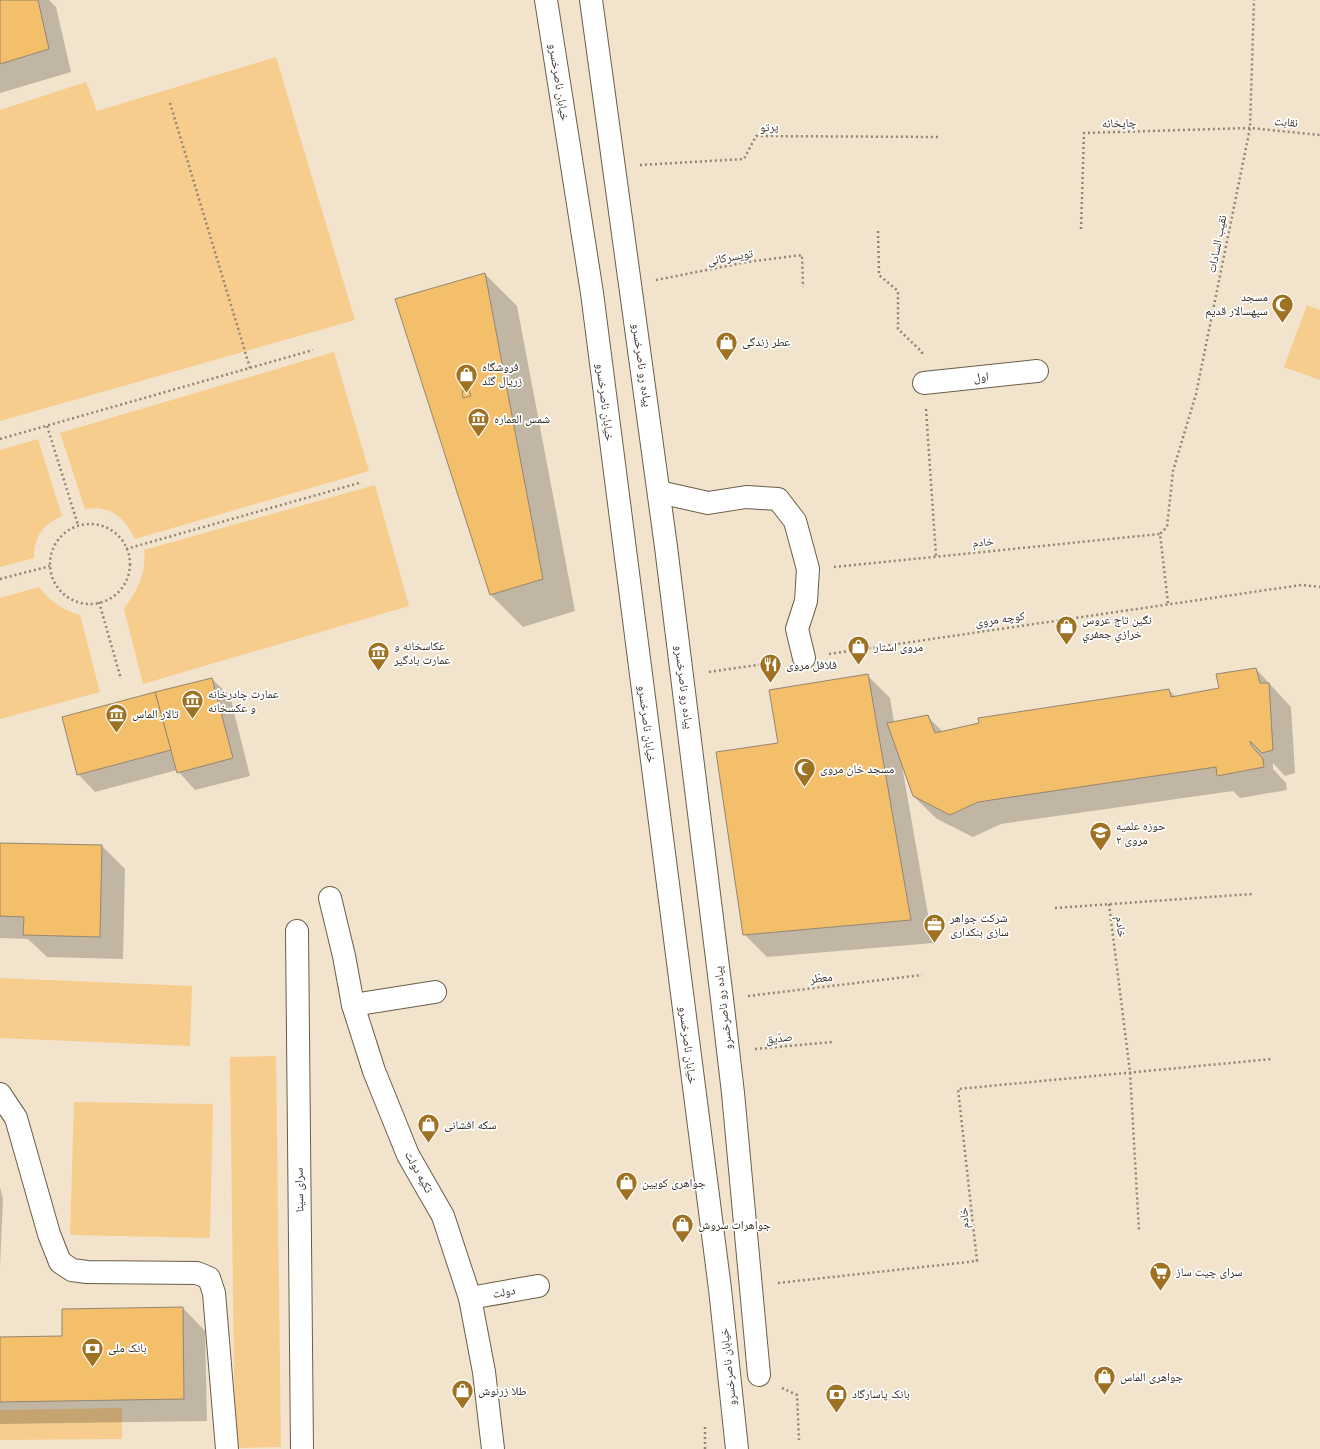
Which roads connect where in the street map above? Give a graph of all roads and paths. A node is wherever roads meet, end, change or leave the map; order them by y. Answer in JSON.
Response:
{"nodes":[{"id":1,"x":546,"y":0,"type":"edge"},
{"id":2,"x":591,"y":0,"type":"edge"},
{"id":3,"x":1254,"y":0,"type":"edge"},
{"id":4,"x":170,"y":103,"type":"dead end"},
{"id":5,"x":1250,"y":128,"type":"junction"},
{"id":6,"x":1320,"y":135,"type":"edge"},
{"id":7,"x":939,"y":137,"type":"dead end"},
{"id":8,"x":614,"y":167,"type":"junction"},
{"id":9,"x":1081,"y":229,"type":"dead end"},
{"id":10,"x":630,"y":285,"type":"junction"},
{"id":11,"x":804,"y":287,"type":"dead end"},
{"id":12,"x":313,"y":350,"type":"dead end"},
{"id":13,"x":250,"y":368,"type":"junction"},
{"id":14,"x":1037,"y":371,"type":"dead end"},
{"id":15,"x":924,"y":384,"type":"dead end"},
{"id":16,"x":47,"y":426,"type":"junction"},
{"id":17,"x":0,"y":439,"type":"edge"},
{"id":18,"x":359,"y":483,"type":"dead end"},
{"id":19,"x":659,"y":492,"type":"junction"},
{"id":20,"x":78,"y":525,"type":"junction"},
{"id":21,"x":1160,"y":534,"type":"junction"},
{"id":22,"x":126,"y":549,"type":"junction"},
{"id":23,"x":50,"y":566,"type":"junction"},
{"id":24,"x":808,"y":569,"type":"junction"},
{"id":25,"x":0,"y":579,"type":"edge"},
{"id":26,"x":1320,"y":587,"type":"edge"},
{"id":27,"x":99,"y":602,"type":"junction"},
{"id":28,"x":1168,"y":603,"type":"junction"},
{"id":29,"x":804,"y":658,"type":"junction"},
{"id":30,"x":682,"y":676,"type":"junction"},
{"id":31,"x":121,"y":679,"type":"dead end"},
{"id":32,"x":1252,"y":894,"type":"dead end"},
{"id":33,"x":330,"y":898,"type":"dead end"},
{"id":34,"x":1109,"y":904,"type":"junction"},
{"id":35,"x":1055,"y":908,"type":"dead end"},
{"id":36,"x":297,"y":931,"type":"dead end"},
{"id":37,"x":922,"y":976,"type":"dead end"},
{"id":38,"x":435,"y":992,"type":"dead end"},
{"id":39,"x":722,"y":999,"type":"junction"},
{"id":40,"x":353,"y":1005,"type":"junction"},
{"id":41,"x":832,"y":1042,"type":"dead end"},
{"id":42,"x":728,"y":1052,"type":"junction"},
{"id":43,"x":1272,"y":1059,"type":"dead end"},
{"id":44,"x":1130,"y":1072,"type":"junction"},
{"id":45,"x":0,"y":1094,"type":"edge"},
{"id":46,"x":1139,"y":1231,"type":"dead end"},
{"id":47,"x":538,"y":1286,"type":"dead end"},
{"id":48,"x":751,"y":1286,"type":"junction"},
{"id":49,"x":470,"y":1298,"type":"junction"},
{"id":50,"x":759,"y":1375,"type":"dead end"},
{"id":51,"x":797,"y":1395,"type":"dead end"},
{"id":52,"x":798,"y":1440,"type":"dead end"},
{"id":53,"x":705,"y":1441,"type":"dead end"},
{"id":54,"x":227,"y":1449,"type":"edge"},
{"id":55,"x":302,"y":1449,"type":"edge"},
{"id":56,"x":493,"y":1449,"type":"edge"},
{"id":57,"x":705,"y":1449,"type":"edge"},
{"id":58,"x":737,"y":1449,"type":"edge"}],
"edges":[{"from":1,"to":58,"type":"street","name":"خیابان ناصرخسرو"},
{"from":2,"to":8,"type":"street","name":"پیاده رو ناصرخسرو"},
{"from":3,"to":5,"type":"path","name":"نقیب السادات"},
{"from":4,"to":13,"type":"path"},
{"from":5,"to":6,"type":"path","name":"نقابت"},
{"from":5,"to":9,"type":"path","name":"چاپخانه"},
{"from":5,"to":21,"type":"path","name":"نقیب السادات"},
{"from":7,"to":8,"type":"path","name":"پرتو"},
{"from":8,"to":10,"type":"street","name":"پیاده رو ناصرخسرو"},
{"from":10,"to":11,"type":"path","name":"تویسرکانی"},
{"from":10,"to":19,"type":"street","name":"پیاده رو ناصرخسرو"},
{"from":12,"to":13,"type":"path"},
{"from":13,"to":16,"type":"path"},
{"from":14,"to":15,"type":"street","name":"اول"},
{"from":16,"to":17,"type":"path"},
{"from":16,"to":20,"type":"path"},
{"from":18,"to":22,"type":"path"},
{"from":19,"to":24,"type":"street"},
{"from":19,"to":30,"type":"street","name":"پیاده رو ناصرخسرو"},
{"from":20,"to":22,"type":"path"},
{"from":20,"to":23,"type":"path"},
{"from":21,"to":24,"type":"path","name":"خادم"},
{"from":21,"to":28,"type":"path"},
{"from":22,"to":27,"type":"path"},
{"from":23,"to":25,"type":"path"},
{"from":23,"to":27,"type":"path"},
{"from":24,"to":29,"type":"street"},
{"from":26,"to":28,"type":"path","name":"کوچه مروی"},
{"from":27,"to":31,"type":"path"},
{"from":28,"to":29,"type":"path","name":"کوچه مروی"},
{"from":29,"to":30,"type":"path","name":"کوچه مروی"},
{"from":30,"to":39,"type":"street","name":"پیاده رو ناصرخسرو"},
{"from":32,"to":34,"type":"path","name":"خادم"},
{"from":33,"to":40,"type":"street","name":"تکیه دولت"},
{"from":34,"to":35,"type":"path","name":"خادم"},
{"from":34,"to":44,"type":"path","name":"خادم"},
{"from":36,"to":55,"type":"street","name":"سرای سینا"},
{"from":37,"to":39,"type":"path","name":"معطّر"},
{"from":38,"to":40,"type":"street"},
{"from":39,"to":42,"type":"street","name":"پیاده رو ناصرخسرو"},
{"from":40,"to":49,"type":"street","name":"تکیه دولت"},
{"from":41,"to":42,"type":"path","name":"صدّیق"},
{"from":42,"to":48,"type":"street","name":"پیاده رو ناصرخسرو"},
{"from":43,"to":44,"type":"path","name":"خادم"},
{"from":44,"to":46,"type":"path","name":"خادم"},
{"from":44,"to":48,"type":"path","name":"خادم"},
{"from":45,"to":54,"type":"street"},
{"from":47,"to":49,"type":"street","name":"دولت"},
{"from":48,"to":50,"type":"street","name":"پیاده رو ناصرخسرو"},
{"from":49,"to":56,"type":"street","name":"تکیه دولت"},
{"from":51,"to":52,"type":"path"},
{"from":53,"to":57,"type":"path"}]}
